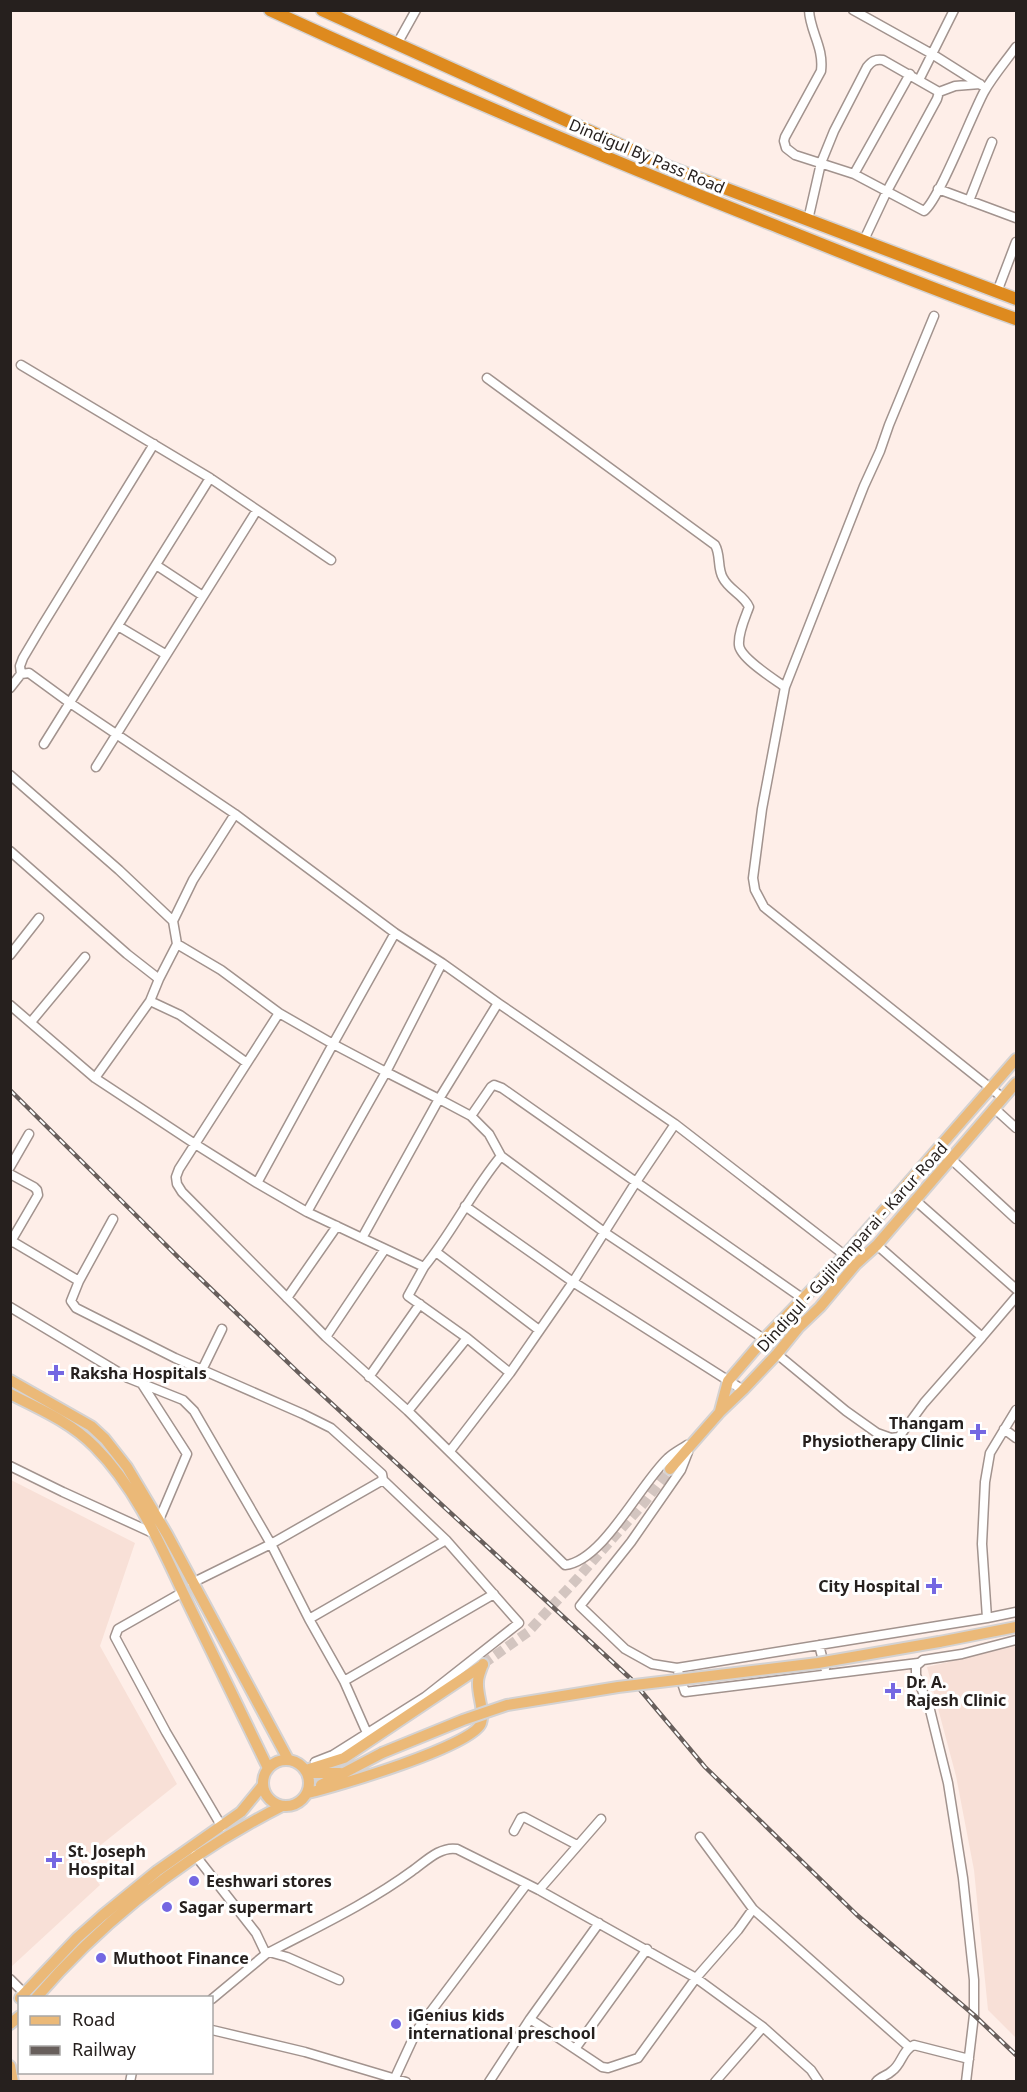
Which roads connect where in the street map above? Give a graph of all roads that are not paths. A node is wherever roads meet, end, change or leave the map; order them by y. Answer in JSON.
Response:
{"nodes":[{"id":1,"x":270,"y":10,"type":"edge"},
{"id":2,"x":322,"y":10,"type":"edge"},
{"id":3,"x":416,"y":10,"type":"edge"},
{"id":4,"x":809,"y":10,"type":"edge"},
{"id":5,"x":853,"y":10,"type":"edge"},
{"id":6,"x":954,"y":10,"type":"edge"},
{"id":7,"x":397,"y":44,"type":"junction"},
{"id":8,"x":1017,"y":47,"type":"edge"},
{"id":9,"x":933,"y":54,"type":"junction"},
{"id":10,"x":910,"y":74,"type":"junction"},
{"id":11,"x":919,"y":80,"type":"junction"},
{"id":12,"x":983,"y":86,"type":"junction"},
{"id":13,"x":939,"y":92,"type":"junction"},
{"id":14,"x":992,"y":142,"type":"dead end"},
{"id":15,"x":821,"y":163,"type":"junction"},
{"id":16,"x":854,"y":174,"type":"junction"},
{"id":17,"x":939,"y":189,"type":"junction"},
{"id":18,"x":887,"y":191,"type":"junction"},
{"id":19,"x":969,"y":201,"type":"junction"},
{"id":20,"x":1017,"y":218,"type":"edge"},
{"id":21,"x":808,"y":220,"type":"junction"},
{"id":22,"x":863,"y":242,"type":"junction"},
{"id":23,"x":1017,"y":242,"type":"edge"},
{"id":24,"x":998,"y":292,"type":"junction"},
{"id":25,"x":1017,"y":299,"type":"edge"},
{"id":26,"x":934,"y":316,"type":"dead end"},
{"id":27,"x":1017,"y":320,"type":"edge"},
{"id":28,"x":21,"y":365,"type":"dead end"},
{"id":29,"x":487,"y":378,"type":"dead end"},
{"id":30,"x":154,"y":444,"type":"junction"},
{"id":31,"x":210,"y":478,"type":"junction"},
{"id":32,"x":257,"y":510,"type":"junction"},
{"id":33,"x":331,"y":560,"type":"dead end"},
{"id":34,"x":156,"y":565,"type":"junction"},
{"id":35,"x":203,"y":596,"type":"junction"},
{"id":36,"x":118,"y":626,"type":"junction"},
{"id":37,"x":165,"y":654,"type":"junction"},
{"id":38,"x":21,"y":674,"type":"junction"},
{"id":39,"x":785,"y":687,"type":"junction"},
{"id":40,"x":10,"y":688,"type":"edge"},
{"id":41,"x":70,"y":703,"type":"junction"},
{"id":42,"x":116,"y":734,"type":"junction"},
{"id":43,"x":44,"y":744,"type":"dead end"},
{"id":44,"x":96,"y":766,"type":"dead end"},
{"id":45,"x":10,"y":775,"type":"edge"},
{"id":46,"x":235,"y":814,"type":"junction"},
{"id":47,"x":10,"y":851,"type":"edge"},
{"id":48,"x":39,"y":918,"type":"dead end"},
{"id":49,"x":173,"y":921,"type":"junction"},
{"id":50,"x":395,"y":933,"type":"junction"},
{"id":51,"x":177,"y":944,"type":"junction"},
{"id":52,"x":10,"y":955,"type":"edge"},
{"id":53,"x":85,"y":957,"type":"dead end"},
{"id":54,"x":442,"y":963,"type":"junction"},
{"id":55,"x":159,"y":979,"type":"junction"},
{"id":56,"x":150,"y":1001,"type":"junction"},
{"id":57,"x":498,"y":1003,"type":"junction"},
{"id":58,"x":10,"y":1005,"type":"edge"},
{"id":59,"x":279,"y":1012,"type":"junction"},
{"id":60,"x":31,"y":1022,"type":"junction"},
{"id":61,"x":333,"y":1044,"type":"junction"},
{"id":62,"x":1017,"y":1059,"type":"edge"},
{"id":63,"x":247,"y":1063,"type":"junction"},
{"id":64,"x":386,"y":1072,"type":"junction"},
{"id":65,"x":95,"y":1078,"type":"junction"},
{"id":66,"x":1017,"y":1083,"type":"edge"},
{"id":67,"x":991,"y":1088,"type":"junction"},
{"id":68,"x":1003,"y":1098,"type":"junction"},
{"id":69,"x":439,"y":1099,"type":"junction"},
{"id":70,"x":994,"y":1108,"type":"junction"},
{"id":71,"x":471,"y":1116,"type":"junction"},
{"id":72,"x":675,"y":1124,"type":"junction"},
{"id":73,"x":1017,"y":1128,"type":"edge"},
{"id":74,"x":30,"y":1134,"type":"dead end"},
{"id":75,"x":195,"y":1144,"type":"junction"},
{"id":76,"x":939,"y":1148,"type":"junction"},
{"id":77,"x":501,"y":1156,"type":"junction"},
{"id":78,"x":951,"y":1159,"type":"junction"},
{"id":79,"x":10,"y":1167,"type":"edge"},
{"id":80,"x":10,"y":1174,"type":"edge"},
{"id":81,"x":636,"y":1182,"type":"junction"},
{"id":82,"x":257,"y":1183,"type":"junction"},
{"id":83,"x":915,"y":1200,"type":"junction"},
{"id":84,"x":465,"y":1206,"type":"junction"},
{"id":85,"x":307,"y":1212,"type":"junction"},
{"id":86,"x":113,"y":1219,"type":"dead end"},
{"id":87,"x":1017,"y":1219,"type":"edge"},
{"id":88,"x":337,"y":1226,"type":"junction"},
{"id":89,"x":604,"y":1232,"type":"junction"},
{"id":90,"x":362,"y":1239,"type":"junction"},
{"id":91,"x":11,"y":1241,"type":"edge"},
{"id":92,"x":877,"y":1245,"type":"junction"},
{"id":93,"x":385,"y":1249,"type":"junction"},
{"id":94,"x":436,"y":1252,"type":"junction"},
{"id":95,"x":846,"y":1254,"type":"junction"},
{"id":96,"x":856,"y":1264,"type":"junction"},
{"id":97,"x":424,"y":1267,"type":"junction"},
{"id":98,"x":80,"y":1281,"type":"junction"},
{"id":99,"x":573,"y":1282,"type":"junction"},
{"id":100,"x":1017,"y":1289,"type":"edge"},
{"id":101,"x":1017,"y":1297,"type":"edge"},
{"id":102,"x":287,"y":1298,"type":"junction"},
{"id":103,"x":802,"y":1298,"type":"junction"},
{"id":104,"x":420,"y":1304,"type":"junction"},
{"id":105,"x":10,"y":1307,"type":"edge"},
{"id":106,"x":222,"y":1329,"type":"dead end"},
{"id":107,"x":539,"y":1330,"type":"junction"},
{"id":108,"x":326,"y":1337,"type":"junction"},
{"id":109,"x":982,"y":1337,"type":"junction"},
{"id":110,"x":466,"y":1338,"type":"junction"},
{"id":111,"x":764,"y":1339,"type":"junction"},
{"id":112,"x":777,"y":1354,"type":"junction"},
{"id":113,"x":202,"y":1370,"type":"junction"},
{"id":114,"x":510,"y":1373,"type":"junction"},
{"id":115,"x":369,"y":1377,"type":"junction"},
{"id":116,"x":10,"y":1380,"type":"edge"},
{"id":117,"x":728,"y":1382,"type":"junction"},
{"id":118,"x":141,"y":1383,"type":"junction"},
{"id":119,"x":743,"y":1390,"type":"junction"},
{"id":120,"x":10,"y":1394,"type":"edge"},
{"id":121,"x":1017,"y":1410,"type":"edge"},
{"id":122,"x":408,"y":1411,"type":"junction"},
{"id":123,"x":720,"y":1412,"type":"junction"},
{"id":124,"x":1004,"y":1429,"type":"junction"},
{"id":125,"x":1017,"y":1438,"type":"edge"},
{"id":126,"x":691,"y":1443,"type":"junction"},
{"id":127,"x":450,"y":1451,"type":"junction"},
{"id":128,"x":10,"y":1466,"type":"edge"},
{"id":129,"x":670,"y":1469,"type":"tunnel mouth"},
{"id":130,"x":383,"y":1480,"type":"junction"},
{"id":131,"x":159,"y":1520,"type":"junction"},
{"id":132,"x":156,"y":1534,"type":"junction"},
{"id":133,"x":446,"y":1540,"type":"junction"},
{"id":134,"x":271,"y":1544,"type":"junction"},
{"id":135,"x":192,"y":1583,"type":"junction"},
{"id":136,"x":183,"y":1592,"type":"junction"},
{"id":137,"x":494,"y":1594,"type":"junction"},
{"id":138,"x":1017,"y":1612,"type":"edge"},
{"id":139,"x":987,"y":1618,"type":"junction"},
{"id":140,"x":309,"y":1619,"type":"junction"},
{"id":141,"x":1017,"y":1627,"type":"edge"},
{"id":142,"x":1017,"y":1640,"type":"edge"},
{"id":143,"x":819,"y":1645,"type":"junction"},
{"id":144,"x":918,"y":1663,"type":"junction"},
{"id":145,"x":677,"y":1668,"type":"junction"},
{"id":146,"x":826,"y":1674,"type":"junction"},
{"id":147,"x":344,"y":1681,"type":"junction"},
{"id":148,"x":368,"y":1733,"type":"junction"},
{"id":149,"x":288,"y":1759,"type":"junction"},
{"id":150,"x":268,"y":1768,"type":"junction"},
{"id":151,"x":306,"y":1770,"type":"junction"},
{"id":152,"x":345,"y":1772,"type":"junction"},
{"id":153,"x":263,"y":1785,"type":"junction"},
{"id":154,"x":308,"y":1791,"type":"junction"},
{"id":155,"x":282,"y":1806,"type":"junction"},
{"id":156,"x":601,"y":1819,"type":"dead end"},
{"id":157,"x":222,"y":1827,"type":"junction"},
{"id":158,"x":514,"y":1831,"type":"dead end"},
{"id":159,"x":700,"y":1837,"type":"dead end"},
{"id":160,"x":577,"y":1845,"type":"junction"},
{"id":161,"x":195,"y":1855,"type":"junction"},
{"id":162,"x":526,"y":1885,"type":"junction"},
{"id":163,"x":539,"y":1890,"type":"junction"},
{"id":164,"x":753,"y":1909,"type":"junction"},
{"id":165,"x":599,"y":1923,"type":"junction"},
{"id":166,"x":647,"y":1949,"type":"junction"},
{"id":167,"x":267,"y":1953,"type":"junction"},
{"id":168,"x":696,"y":1978,"type":"junction"},
{"id":169,"x":11,"y":1980,"type":"edge"},
{"id":170,"x":339,"y":1980,"type":"dead end"},
{"id":171,"x":21,"y":1996,"type":"edge"},
{"id":172,"x":38,"y":1996,"type":"edge"},
{"id":173,"x":213,"y":1998,"type":"edge"},
{"id":174,"x":530,"y":2019,"type":"junction"},
{"id":175,"x":762,"y":2027,"type":"junction"},
{"id":176,"x":213,"y":2030,"type":"edge"},
{"id":177,"x":909,"y":2048,"type":"junction"},
{"id":178,"x":574,"y":2049,"type":"junction"},
{"id":179,"x":969,"y":2059,"type":"junction"},
{"id":180,"x":10,"y":2066,"type":"edge"},
{"id":181,"x":394,"y":2079,"type":"edge"},
{"id":182,"x":13,"y":2082,"type":"edge"},
{"id":183,"x":406,"y":2082,"type":"edge"},
{"id":184,"x":489,"y":2082,"type":"edge"},
{"id":185,"x":715,"y":2082,"type":"edge"},
{"id":186,"x":819,"y":2082,"type":"edge"},
{"id":187,"x":876,"y":2082,"type":"edge"},
{"id":188,"x":966,"y":2082,"type":"edge"}],
"edges":[{"from":1,"to":27,"type":"highway","name":"Dindigul By Pass Road"},
{"from":2,"to":7,"type":"highway","name":"Dindigul By Pass Road"},
{"from":3,"to":7,"type":"street"},
{"from":4,"to":15,"type":"street"},
{"from":5,"to":9,"type":"street"},
{"from":6,"to":9,"type":"street"},
{"from":7,"to":21,"type":"highway","name":"Dindigul By Pass Road"},
{"from":8,"to":12,"type":"street"},
{"from":9,"to":11,"type":"street"},
{"from":9,"to":12,"type":"street"},
{"from":10,"to":11,"type":"street"},
{"from":10,"to":15,"type":"street"},
{"from":10,"to":16,"type":"street"},
{"from":11,"to":13,"type":"street"},
{"from":12,"to":13,"type":"street"},
{"from":12,"to":17,"type":"street"},
{"from":13,"to":18,"type":"street"},
{"from":14,"to":19,"type":"street"},
{"from":15,"to":16,"type":"street"},
{"from":15,"to":21,"type":"street"},
{"from":16,"to":18,"type":"street"},
{"from":17,"to":18,"type":"street"},
{"from":17,"to":19,"type":"street"},
{"from":18,"to":22,"type":"street"},
{"from":19,"to":20,"type":"street"},
{"from":21,"to":22,"type":"highway","name":"Dindigul By Pass Road"},
{"from":22,"to":24,"type":"highway","name":"Dindigul By Pass Road"},
{"from":23,"to":24,"type":"street"},
{"from":24,"to":25,"type":"highway","name":"Dindigul By Pass Road"},
{"from":26,"to":39,"type":"street"},
{"from":28,"to":30,"type":"street"},
{"from":29,"to":39,"type":"street"},
{"from":30,"to":31,"type":"street"},
{"from":30,"to":38,"type":"street"},
{"from":31,"to":32,"type":"street"},
{"from":31,"to":34,"type":"street"},
{"from":32,"to":33,"type":"street"},
{"from":32,"to":35,"type":"street"},
{"from":34,"to":35,"type":"street"},
{"from":34,"to":36,"type":"street"},
{"from":35,"to":37,"type":"street"},
{"from":36,"to":37,"type":"street"},
{"from":36,"to":41,"type":"street"},
{"from":37,"to":42,"type":"street"},
{"from":38,"to":40,"type":"street"},
{"from":38,"to":41,"type":"street"},
{"from":39,"to":67,"type":"street"},
{"from":41,"to":42,"type":"street"},
{"from":41,"to":43,"type":"street"},
{"from":42,"to":44,"type":"street"},
{"from":42,"to":46,"type":"street"},
{"from":45,"to":49,"type":"street"},
{"from":46,"to":49,"type":"street"},
{"from":46,"to":50,"type":"street"},
{"from":47,"to":55,"type":"street"},
{"from":48,"to":52,"type":"street"},
{"from":49,"to":51,"type":"street"},
{"from":50,"to":54,"type":"street"},
{"from":50,"to":61,"type":"street"},
{"from":51,"to":55,"type":"street"},
{"from":51,"to":59,"type":"street"},
{"from":53,"to":60,"type":"street"},
{"from":54,"to":57,"type":"street"},
{"from":54,"to":64,"type":"street"},
{"from":55,"to":56,"type":"street"},
{"from":56,"to":63,"type":"street"},
{"from":56,"to":65,"type":"street"},
{"from":57,"to":69,"type":"street"},
{"from":57,"to":72,"type":"street"},
{"from":58,"to":60,"type":"street"},
{"from":59,"to":61,"type":"street"},
{"from":59,"to":63,"type":"street"},
{"from":60,"to":65,"type":"street"},
{"from":61,"to":64,"type":"street"},
{"from":61,"to":82,"type":"street"},
{"from":62,"to":67,"type":"main road","name":"Dindigul - Gujiliamparai - Karur Road"},
{"from":63,"to":75,"type":"street"},
{"from":64,"to":69,"type":"street"},
{"from":64,"to":85,"type":"street"},
{"from":65,"to":75,"type":"street"},
{"from":66,"to":68,"type":"main road","name":"Dindigul - Gujiliamparai - Karur Road"},
{"from":67,"to":68,"type":"street"},
{"from":67,"to":76,"type":"main road","name":"Dindigul - Gujiliamparai - Karur Road"},
{"from":68,"to":70,"type":"main road","name":"Dindigul - Gujiliamparai - Karur Road"},
{"from":69,"to":71,"type":"street"},
{"from":69,"to":90,"type":"street"},
{"from":70,"to":73,"type":"street"},
{"from":70,"to":78,"type":"main road","name":"Dindigul - Gujiliamparai - Karur Road"},
{"from":71,"to":77,"type":"street"},
{"from":71,"to":81,"type":"street"},
{"from":72,"to":81,"type":"street"},
{"from":72,"to":95,"type":"street"},
{"from":74,"to":79,"type":"street"},
{"from":75,"to":82,"type":"street"},
{"from":75,"to":102,"type":"street"},
{"from":76,"to":78,"type":"street"},
{"from":76,"to":95,"type":"main road","name":"Dindigul - Gujiliamparai - Karur Road"},
{"from":77,"to":84,"type":"street"},
{"from":77,"to":89,"type":"street"},
{"from":78,"to":83,"type":"main road","name":"Dindigul - Gujiliamparai - Karur Road"},
{"from":78,"to":87,"type":"street"},
{"from":80,"to":91,"type":"street"},
{"from":81,"to":89,"type":"street"},
{"from":81,"to":103,"type":"street"},
{"from":82,"to":85,"type":"street"},
{"from":83,"to":92,"type":"main road","name":"Dindigul - Gujiliamparai - Karur Road"},
{"from":83,"to":100,"type":"street"},
{"from":84,"to":94,"type":"street"},
{"from":84,"to":99,"type":"street"},
{"from":85,"to":88,"type":"street"},
{"from":86,"to":98,"type":"street"},
{"from":88,"to":90,"type":"street"},
{"from":88,"to":102,"type":"street"},
{"from":89,"to":99,"type":"street"},
{"from":89,"to":111,"type":"street"},
{"from":90,"to":93,"type":"street"},
{"from":91,"to":98,"type":"street"},
{"from":92,"to":96,"type":"main road","name":"Dindigul - Gujiliamparai - Karur Road"},
{"from":92,"to":109,"type":"street"},
{"from":93,"to":97,"type":"street"},
{"from":93,"to":108,"type":"street"},
{"from":94,"to":97,"type":"street"},
{"from":94,"to":107,"type":"street"},
{"from":95,"to":96,"type":"street"},
{"from":95,"to":103,"type":"main road","name":"Dindigul - Gujiliamparai - Karur Road"},
{"from":96,"to":112,"type":"main road","name":"Dindigul - Gujiliamparai - Karur Road"},
{"from":97,"to":104,"type":"street"},
{"from":98,"to":113,"type":"street"},
{"from":99,"to":107,"type":"street"},
{"from":99,"to":117,"type":"street"},
{"from":101,"to":109,"type":"street"},
{"from":102,"to":108,"type":"street"},
{"from":103,"to":111,"type":"main road","name":"Dindigul - Gujiliamparai - Karur Road"},
{"from":104,"to":110,"type":"street"},
{"from":104,"to":115,"type":"street"},
{"from":105,"to":118,"type":"street"},
{"from":106,"to":113,"type":"street"},
{"from":107,"to":114,"type":"street"},
{"from":108,"to":115,"type":"street"},
{"from":109,"to":112,"type":"street"},
{"from":110,"to":114,"type":"street"},
{"from":110,"to":122,"type":"street"},
{"from":111,"to":117,"type":"main road","name":"Dindigul - Gujiliamparai - Karur Road"},
{"from":112,"to":119,"type":"main road","name":"Dindigul - Gujiliamparai - Karur Road"},
{"from":113,"to":130,"type":"street"},
{"from":114,"to":127,"type":"street"},
{"from":115,"to":122,"type":"street"},
{"from":116,"to":131,"type":"main road"},
{"from":117,"to":119,"type":"street"},
{"from":117,"to":123,"type":"main road","name":"Dindigul - Gujiliamparai - Karur Road"},
{"from":118,"to":131,"type":"street"},
{"from":118,"to":134,"type":"street"},
{"from":119,"to":123,"type":"main road","name":"Dindigul - Gujiliamparai - Karur Road"},
{"from":120,"to":132,"type":"main road"},
{"from":121,"to":124,"type":"street"},
{"from":122,"to":127,"type":"street"},
{"from":123,"to":126,"type":"main road","name":"Dindigul - Gujiliamparai - Karur Road"},
{"from":124,"to":125,"type":"street"},
{"from":124,"to":139,"type":"street"},
{"from":126,"to":127,"type":"street"},
{"from":126,"to":129,"type":"main road","name":"Dindigul - Gujiliamparai - Karur Road"},
{"from":126,"to":145,"type":"street"},
{"from":128,"to":132,"type":"street"},
{"from":130,"to":133,"type":"street"},
{"from":130,"to":134,"type":"street"},
{"from":131,"to":135,"type":"main road"},
{"from":132,"to":136,"type":"main road"},
{"from":133,"to":137,"type":"street"},
{"from":133,"to":140,"type":"street"},
{"from":134,"to":135,"type":"street"},
{"from":134,"to":140,"type":"street"},
{"from":135,"to":149,"type":"main road"},
{"from":136,"to":150,"type":"main road"},
{"from":136,"to":157,"type":"street"},
{"from":137,"to":147,"type":"street"},
{"from":137,"to":148,"type":"street"},
{"from":138,"to":139,"type":"street"},
{"from":139,"to":143,"type":"street"},
{"from":140,"to":147,"type":"street"},
{"from":141,"to":152,"type":"main road","bridge":true},
{"from":142,"to":144,"type":"street"},
{"from":143,"to":145,"type":"street"},
{"from":143,"to":146,"type":"street"},
{"from":144,"to":146,"type":"street"},
{"from":144,"to":179,"type":"street"},
{"from":145,"to":146,"type":"street"},
{"from":147,"to":148,"type":"street"},
{"from":148,"to":151,"type":"street"},
{"from":149,"to":150,"type":"main road"},
{"from":149,"to":151,"type":"main road"},
{"from":150,"to":153,"type":"main road"},
{"from":151,"to":152,"type":"main road"},
{"from":151,"to":154,"type":"main road"},
{"from":151,"to":154,"type":"main road"},
{"from":152,"to":154,"type":"main road"},
{"from":153,"to":155,"type":"main road"},
{"from":153,"to":157,"type":"main road"},
{"from":154,"to":155,"type":"main road"},
{"from":155,"to":161,"type":"main road"},
{"from":156,"to":160,"type":"street"},
{"from":157,"to":171,"type":"main road"},
{"from":158,"to":160,"type":"street"},
{"from":159,"to":164,"type":"street"},
{"from":160,"to":163,"type":"street"},
{"from":161,"to":167,"type":"street"},
{"from":161,"to":172,"type":"main road"},
{"from":162,"to":163,"type":"street"},
{"from":162,"to":167,"type":"street"},
{"from":162,"to":181,"type":"street"},
{"from":163,"to":165,"type":"street"},
{"from":164,"to":168,"type":"street"},
{"from":164,"to":177,"type":"street"},
{"from":165,"to":166,"type":"street"},
{"from":165,"to":174,"type":"street"},
{"from":166,"to":168,"type":"street"},
{"from":166,"to":178,"type":"street"},
{"from":167,"to":170,"type":"street"},
{"from":167,"to":173,"type":"street"},
{"from":168,"to":175,"type":"street"},
{"from":168,"to":178,"type":"street"},
{"from":169,"to":171,"type":"street"},
{"from":174,"to":178,"type":"street"},
{"from":174,"to":184,"type":"street"},
{"from":175,"to":185,"type":"street"},
{"from":175,"to":186,"type":"street"},
{"from":176,"to":181,"type":"street"},
{"from":177,"to":179,"type":"street"},
{"from":177,"to":187,"type":"street"},
{"from":179,"to":188,"type":"street"},
{"from":180,"to":182,"type":"main road"},
{"from":181,"to":183,"type":"street"}]}
